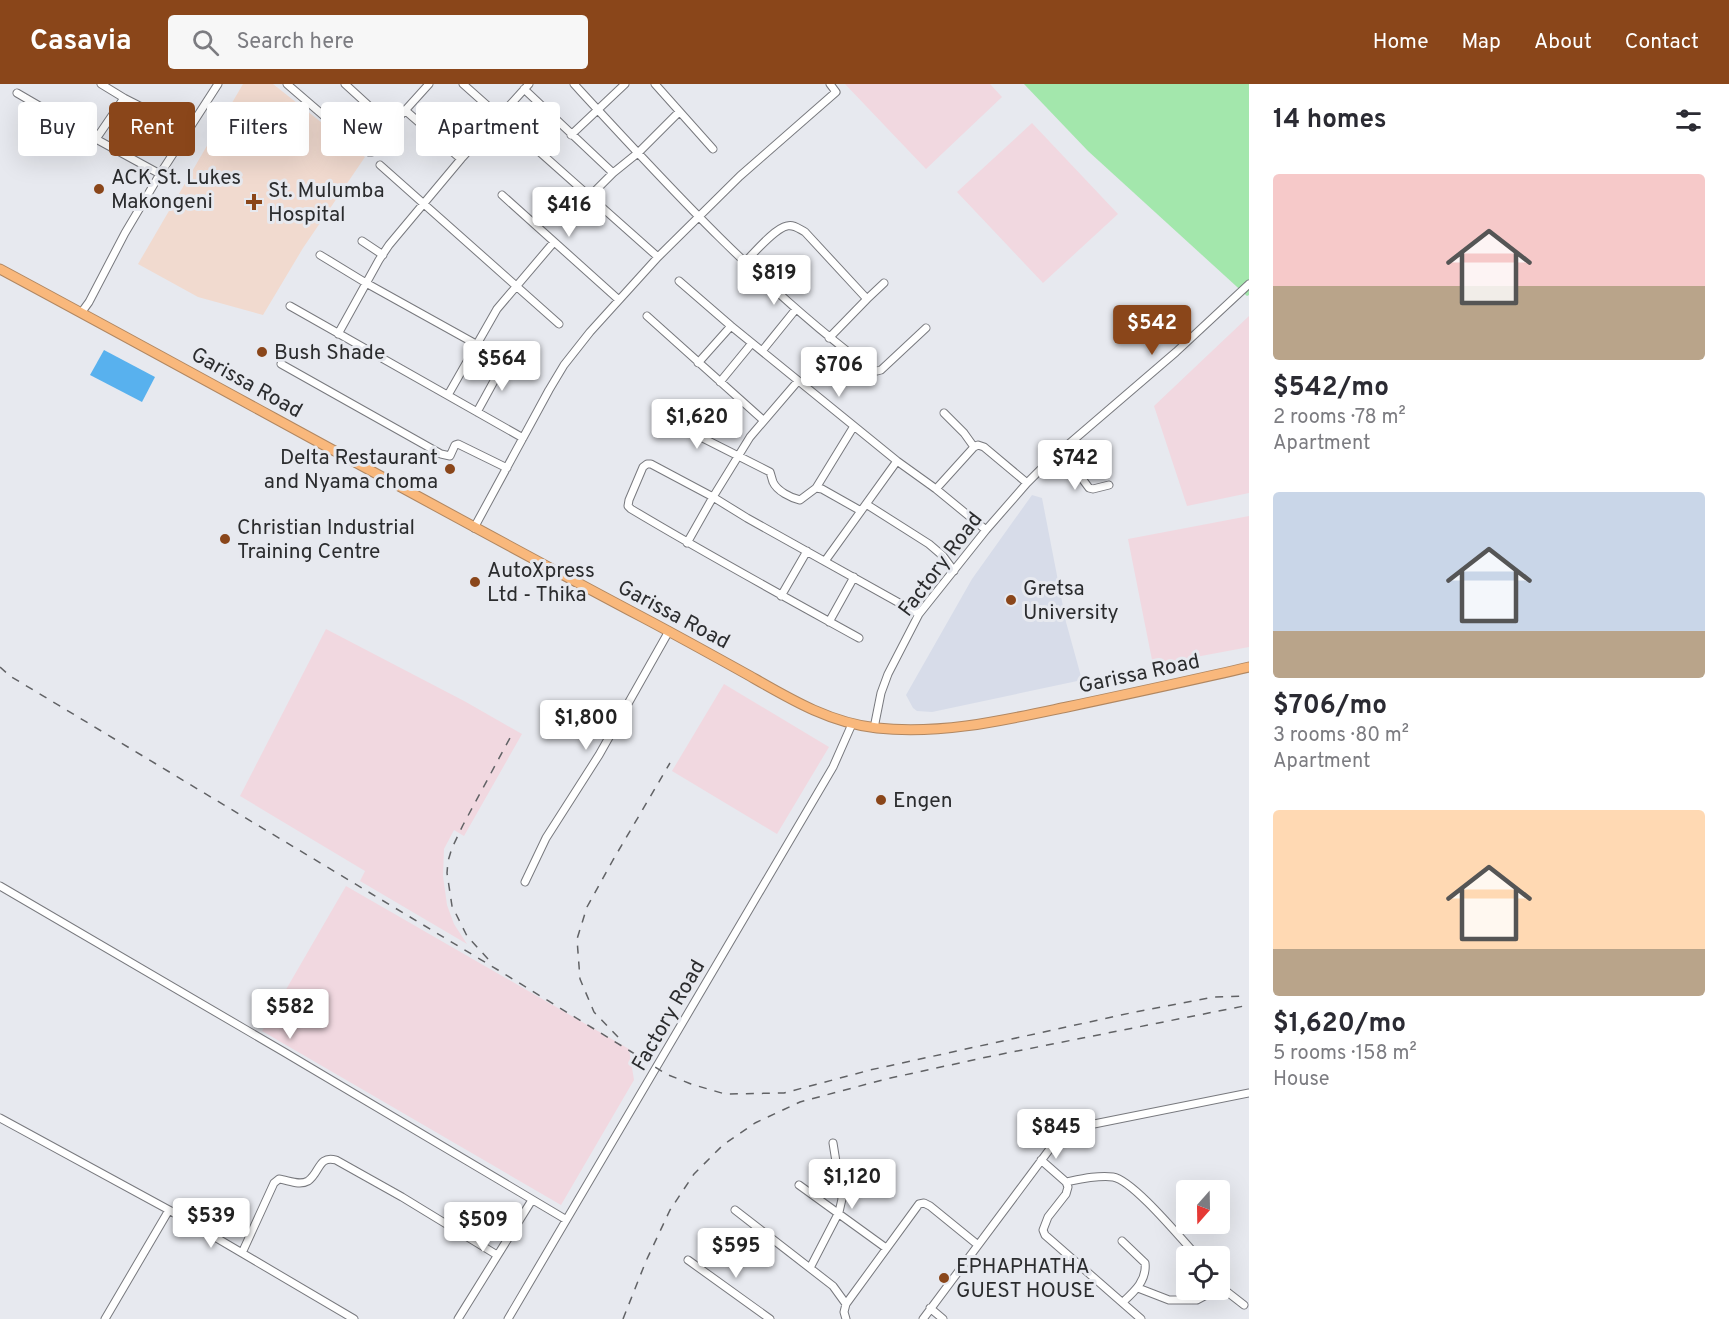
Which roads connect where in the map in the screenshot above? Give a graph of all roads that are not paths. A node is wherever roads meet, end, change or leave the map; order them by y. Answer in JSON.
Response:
{"nodes":[{"id":1,"x":101,"y":84,"type":"edge"},
{"id":2,"x":287,"y":84,"type":"edge"},
{"id":3,"x":345,"y":84,"type":"edge"},
{"id":4,"x":429,"y":84,"type":"edge"},
{"id":5,"x":464,"y":84,"type":"edge"},
{"id":6,"x":574,"y":84,"type":"edge"},
{"id":7,"x":625,"y":84,"type":"edge"},
{"id":8,"x":655,"y":84,"type":"edge"},
{"id":9,"x":830,"y":84,"type":"edge"},
{"id":10,"x":215,"y":85,"type":"edge"},
{"id":11,"x":527,"y":87,"type":"edge"},
{"id":12,"x":17,"y":93,"type":"dead end"},
{"id":13,"x":124,"y":98,"type":"junction"},
{"id":14,"x":32,"y":102,"type":"edge"},
{"id":15,"x":132,"y":102,"type":"edge"},
{"id":16,"x":365,"y":102,"type":"edge"},
{"id":17,"x":484,"y":102,"type":"edge"},
{"id":18,"x":513,"y":102,"type":"edge"},
{"id":19,"x":598,"y":110,"type":"junction"},
{"id":20,"x":406,"y":111,"type":"joint"},
{"id":21,"x":679,"y":112,"type":"junction"},
{"id":22,"x":321,"y":113,"type":"edge"},
{"id":23,"x":195,"y":120,"type":"edge"},
{"id":24,"x":571,"y":135,"type":"junction"},
{"id":25,"x":97,"y":138,"type":"edge"},
{"id":26,"x":97,"y":141,"type":"edge"},
{"id":27,"x":713,"y":149,"type":"dead end"},
{"id":28,"x":639,"y":152,"type":"junction"},
{"id":29,"x":172,"y":156,"type":"edge"},
{"id":30,"x":464,"y":156,"type":"edge"},
{"id":31,"x":544,"y":156,"type":"edge"},
{"id":32,"x":461,"y":159,"type":"junction"},
{"id":33,"x":380,"y":165,"type":"dead end"},
{"id":34,"x":613,"y":173,"type":"junction"},
{"id":35,"x":160,"y":174,"type":"junction"},
{"id":36,"x":502,"y":195,"type":"dead end"},
{"id":37,"x":590,"y":196,"type":"junction"},
{"id":38,"x":424,"y":203,"type":"junction"},
{"id":39,"x":699,"y":216,"type":"junction"},
{"id":40,"x":362,"y":242,"type":"dead end"},
{"id":41,"x":555,"y":242,"type":"junction"},
{"id":42,"x":320,"y":255,"type":"dead end"},
{"id":43,"x":383,"y":255,"type":"junction"},
{"id":44,"x":658,"y":256,"type":"junction"},
{"id":45,"x":745,"y":262,"type":"junction"},
{"id":46,"x":0,"y":269,"type":"edge"},
{"id":47,"x":679,"y":281,"type":"dead end"},
{"id":48,"x":366,"y":283,"type":"junction"},
{"id":49,"x":884,"y":283,"type":"dead end"},
{"id":50,"x":1249,"y":284,"type":"edge"},
{"id":51,"x":517,"y":286,"type":"junction"},
{"id":52,"x":867,"y":299,"type":"junction"},
{"id":53,"x":619,"y":300,"type":"junction"},
{"id":54,"x":290,"y":306,"type":"dead end"},
{"id":55,"x":796,"y":309,"type":"junction"},
{"id":56,"x":81,"y":313,"type":"junction"},
{"id":57,"x":647,"y":316,"type":"dead end"},
{"id":58,"x":559,"y":324,"type":"dead end"},
{"id":59,"x":730,"y":326,"type":"junction"},
{"id":60,"x":926,"y":328,"type":"dead end"},
{"id":61,"x":338,"y":334,"type":"junction"},
{"id":62,"x":829,"y":338,"type":"junction"},
{"id":63,"x":752,"y":343,"type":"junction"},
{"id":64,"x":476,"y":345,"type":"junction"},
{"id":65,"x":762,"y":351,"type":"junction"},
{"id":66,"x":505,"y":361,"type":"junction"},
{"id":67,"x":698,"y":363,"type":"junction"},
{"id":68,"x":281,"y":364,"type":"dead end"},
{"id":69,"x":528,"y":373,"type":"dead end"},
{"id":70,"x":798,"y":381,"type":"junction"},
{"id":71,"x":720,"y":382,"type":"junction"},
{"id":72,"x":448,"y":395,"type":"junction"},
{"id":73,"x":477,"y":412,"type":"junction"},
{"id":74,"x":944,"y":413,"type":"dead end"},
{"id":75,"x":764,"y":420,"type":"junction"},
{"id":76,"x":669,"y":422,"type":"dead end"},
{"id":77,"x":854,"y":426,"type":"junction"},
{"id":78,"x":523,"y":438,"type":"junction"},
{"id":79,"x":974,"y":447,"type":"junction"},
{"id":80,"x":1061,"y":450,"type":"junction"},
{"id":81,"x":737,"y":457,"type":"junction"},
{"id":82,"x":897,"y":461,"type":"junction"},
{"id":83,"x":507,"y":468,"type":"junction"},
{"id":84,"x":1027,"y":483,"type":"junction"},
{"id":85,"x":1109,"y":484,"type":"dead end"},
{"id":86,"x":816,"y":488,"type":"junction"},
{"id":87,"x":936,"y":489,"type":"junction"},
{"id":88,"x":713,"y":497,"type":"junction"},
{"id":89,"x":866,"y":504,"type":"junction"},
{"id":90,"x":861,"y":511,"type":"junction"},
{"id":91,"x":474,"y":528,"type":"junction"},
{"id":92,"x":986,"y":530,"type":"junction"},
{"id":93,"x":687,"y":543,"type":"junction"},
{"id":94,"x":807,"y":551,"type":"junction"},
{"id":95,"x":825,"y":561,"type":"junction"},
{"id":96,"x":954,"y":571,"type":"junction"},
{"id":97,"x":854,"y":577,"type":"junction"},
{"id":98,"x":781,"y":596,"type":"junction"},
{"id":99,"x":919,"y":614,"type":"junction"},
{"id":100,"x":829,"y":622,"type":"junction"},
{"id":101,"x":669,"y":631,"type":"junction"},
{"id":102,"x":859,"y":638,"type":"dead end"},
{"id":103,"x":1249,"y":667,"type":"edge"},
{"id":104,"x":852,"y":724,"type":"junction"},
{"id":105,"x":874,"y":728,"type":"junction"},
{"id":106,"x":525,"y":882,"type":"dead end"},
{"id":107,"x":0,"y":886,"type":"edge"},
{"id":108,"x":1249,"y":1093,"type":"edge"},
{"id":109,"x":0,"y":1118,"type":"edge"},
{"id":110,"x":833,"y":1143,"type":"dead end"},
{"id":111,"x":1041,"y":1160,"type":"junction"},
{"id":112,"x":1066,"y":1182,"type":"junction"},
{"id":113,"x":799,"y":1185,"type":"dead end"},
{"id":114,"x":532,"y":1200,"type":"junction"},
{"id":115,"x":168,"y":1210,"type":"junction"},
{"id":116,"x":735,"y":1210,"type":"dead end"},
{"id":117,"x":839,"y":1212,"type":"junction"},
{"id":118,"x":566,"y":1219,"type":"junction"},
{"id":119,"x":1122,"y":1240,"type":"dead end"},
{"id":120,"x":978,"y":1245,"type":"junction"},
{"id":121,"x":1188,"y":1246,"type":"edge"},
{"id":122,"x":886,"y":1248,"type":"junction"},
{"id":123,"x":242,"y":1253,"type":"junction"},
{"id":124,"x":497,"y":1255,"type":"junction"},
{"id":125,"x":688,"y":1260,"type":"dead end"},
{"id":126,"x":810,"y":1268,"type":"junction"},
{"id":127,"x":1138,"y":1288,"type":"junction"},
{"id":128,"x":1230,"y":1294,"type":"edge"},
{"id":129,"x":1176,"y":1300,"type":"edge"},
{"id":130,"x":1123,"y":1302,"type":"junction"},
{"id":131,"x":846,"y":1304,"type":"junction"},
{"id":132,"x":1244,"y":1305,"type":"dead end"},
{"id":133,"x":930,"y":1308,"type":"junction"},
{"id":134,"x":105,"y":1319,"type":"edge"},
{"id":135,"x":354,"y":1319,"type":"edge"},
{"id":136,"x":458,"y":1319,"type":"edge"},
{"id":137,"x":507,"y":1319,"type":"edge"},
{"id":138,"x":770,"y":1319,"type":"edge"},
{"id":139,"x":846,"y":1319,"type":"edge"},
{"id":140,"x":922,"y":1319,"type":"edge"},
{"id":141,"x":943,"y":1319,"type":"edge"},
{"id":142,"x":1141,"y":1319,"type":"edge"}],
"edges":[{"from":1,"to":13,"type":"street"},
{"from":2,"to":22,"type":"street"},
{"from":3,"to":16,"type":"street"},
{"from":4,"to":20,"type":"street"},
{"from":5,"to":17,"type":"street"},
{"from":6,"to":19,"type":"street"},
{"from":7,"to":19,"type":"street"},
{"from":8,"to":21,"type":"street"},
{"from":9,"to":39,"type":"street"},
{"from":10,"to":23,"type":"street"},
{"from":11,"to":18,"type":"street"},
{"from":11,"to":24,"type":"street"},
{"from":12,"to":14,"type":"street"},
{"from":13,"to":15,"type":"street"},
{"from":13,"to":25,"type":"street"},
{"from":19,"to":24,"type":"street"},
{"from":19,"to":28,"type":"street"},
{"from":20,"to":32,"type":"street"},
{"from":21,"to":27,"type":"street"},
{"from":21,"to":28,"type":"street"},
{"from":24,"to":34,"type":"street"},
{"from":26,"to":35,"type":"street"},
{"from":28,"to":34,"type":"street"},
{"from":28,"to":39,"type":"street"},
{"from":29,"to":35,"type":"street"},
{"from":30,"to":32,"type":"street"},
{"from":31,"to":37,"type":"street"},
{"from":32,"to":38,"type":"street"},
{"from":33,"to":38,"type":"street"},
{"from":34,"to":37,"type":"street"},
{"from":35,"to":56,"type":"street"},
{"from":36,"to":41,"type":"street"},
{"from":37,"to":44,"type":"street"},
{"from":38,"to":43,"type":"street"},
{"from":38,"to":51,"type":"street"},
{"from":39,"to":44,"type":"street"},
{"from":39,"to":45,"type":"street"},
{"from":40,"to":43,"type":"street"},
{"from":41,"to":51,"type":"street"},
{"from":41,"to":53,"type":"street"},
{"from":42,"to":48,"type":"street"},
{"from":43,"to":48,"type":"street"},
{"from":44,"to":53,"type":"street"},
{"from":45,"to":52,"type":"street"},
{"from":45,"to":55,"type":"street"},
{"from":46,"to":56,"type":"highway","name":"Garissa Road"},
{"from":47,"to":59,"type":"street"},
{"from":48,"to":61,"type":"street"},
{"from":48,"to":64,"type":"street"},
{"from":49,"to":52,"type":"street"},
{"from":50,"to":80,"type":"street","name":"Factory Road"},
{"from":51,"to":58,"type":"street"},
{"from":51,"to":64,"type":"street"},
{"from":52,"to":62,"type":"street"},
{"from":53,"to":78,"type":"street"},
{"from":54,"to":61,"type":"street"},
{"from":55,"to":62,"type":"street"},
{"from":55,"to":65,"type":"street"},
{"from":56,"to":91,"type":"highway","name":"Garissa Road"},
{"from":57,"to":67,"type":"street"},
{"from":59,"to":63,"type":"street"},
{"from":59,"to":67,"type":"street"},
{"from":60,"to":62,"type":"street"},
{"from":61,"to":72,"type":"street"},
{"from":63,"to":65,"type":"street"},
{"from":63,"to":71,"type":"street"},
{"from":64,"to":66,"type":"street"},
{"from":64,"to":72,"type":"street"},
{"from":65,"to":70,"type":"street"},
{"from":66,"to":69,"type":"street"},
{"from":66,"to":73,"type":"street"},
{"from":67,"to":71,"type":"street"},
{"from":68,"to":83,"type":"street"},
{"from":70,"to":75,"type":"street"},
{"from":70,"to":77,"type":"street"},
{"from":71,"to":75,"type":"street"},
{"from":72,"to":73,"type":"street"},
{"from":73,"to":78,"type":"street"},
{"from":74,"to":79,"type":"street"},
{"from":75,"to":81,"type":"street"},
{"from":76,"to":81,"type":"street"},
{"from":77,"to":82,"type":"street"},
{"from":77,"to":86,"type":"street"},
{"from":78,"to":83,"type":"street"},
{"from":79,"to":84,"type":"street"},
{"from":79,"to":87,"type":"street"},
{"from":80,"to":84,"type":"street","name":"Factory Road"},
{"from":80,"to":85,"type":"street"},
{"from":81,"to":86,"type":"street"},
{"from":81,"to":88,"type":"street"},
{"from":82,"to":87,"type":"street"},
{"from":82,"to":89,"type":"street"},
{"from":83,"to":91,"type":"street"},
{"from":84,"to":92,"type":"street","name":"Factory Road"},
{"from":86,"to":90,"type":"street"},
{"from":87,"to":92,"type":"street"},
{"from":88,"to":93,"type":"street"},
{"from":88,"to":93,"type":"street"},
{"from":88,"to":94,"type":"street"},
{"from":89,"to":90,"type":"street"},
{"from":89,"to":96,"type":"street"},
{"from":90,"to":95,"type":"street"},
{"from":91,"to":101,"type":"highway","name":"Garissa Road"},
{"from":92,"to":96,"type":"street","name":"Factory Road"},
{"from":93,"to":98,"type":"street"},
{"from":94,"to":95,"type":"street"},
{"from":94,"to":98,"type":"street"},
{"from":95,"to":97,"type":"street"},
{"from":96,"to":99,"type":"street","name":"Factory Road"},
{"from":97,"to":99,"type":"street"},
{"from":97,"to":100,"type":"street"},
{"from":98,"to":100,"type":"street"},
{"from":99,"to":105,"type":"street","name":"Factory Road"},
{"from":100,"to":102,"type":"street"},
{"from":101,"to":104,"type":"highway","name":"Garissa Road"},
{"from":101,"to":106,"type":"street"},
{"from":103,"to":105,"type":"highway","name":"Garissa Road"},
{"from":104,"to":105,"type":"highway","name":"Garissa Road"},
{"from":104,"to":118,"type":"street","name":"Factory Road"},
{"from":107,"to":114,"type":"street"},
{"from":108,"to":111,"type":"street"},
{"from":109,"to":115,"type":"street"},
{"from":110,"to":117,"type":"street"},
{"from":111,"to":112,"type":"street"},
{"from":111,"to":120,"type":"street"},
{"from":112,"to":121,"type":"street"},
{"from":112,"to":130,"type":"street"},
{"from":113,"to":117,"type":"street"},
{"from":114,"to":118,"type":"street"},
{"from":114,"to":124,"type":"street"},
{"from":115,"to":123,"type":"street"},
{"from":115,"to":134,"type":"street"},
{"from":116,"to":126,"type":"street"},
{"from":117,"to":122,"type":"street"},
{"from":117,"to":126,"type":"street"},
{"from":118,"to":137,"type":"street","name":"Factory Road"},
{"from":119,"to":127,"type":"street"},
{"from":120,"to":122,"type":"street"},
{"from":120,"to":133,"type":"street"},
{"from":122,"to":131,"type":"street"},
{"from":123,"to":124,"type":"street"},
{"from":123,"to":135,"type":"street"},
{"from":124,"to":136,"type":"street"},
{"from":125,"to":138,"type":"street"},
{"from":126,"to":131,"type":"street"},
{"from":127,"to":129,"type":"street"},
{"from":127,"to":130,"type":"street"},
{"from":128,"to":132,"type":"street"},
{"from":130,"to":142,"type":"street"},
{"from":131,"to":139,"type":"street"},
{"from":133,"to":140,"type":"street"},
{"from":133,"to":141,"type":"street"}]}
